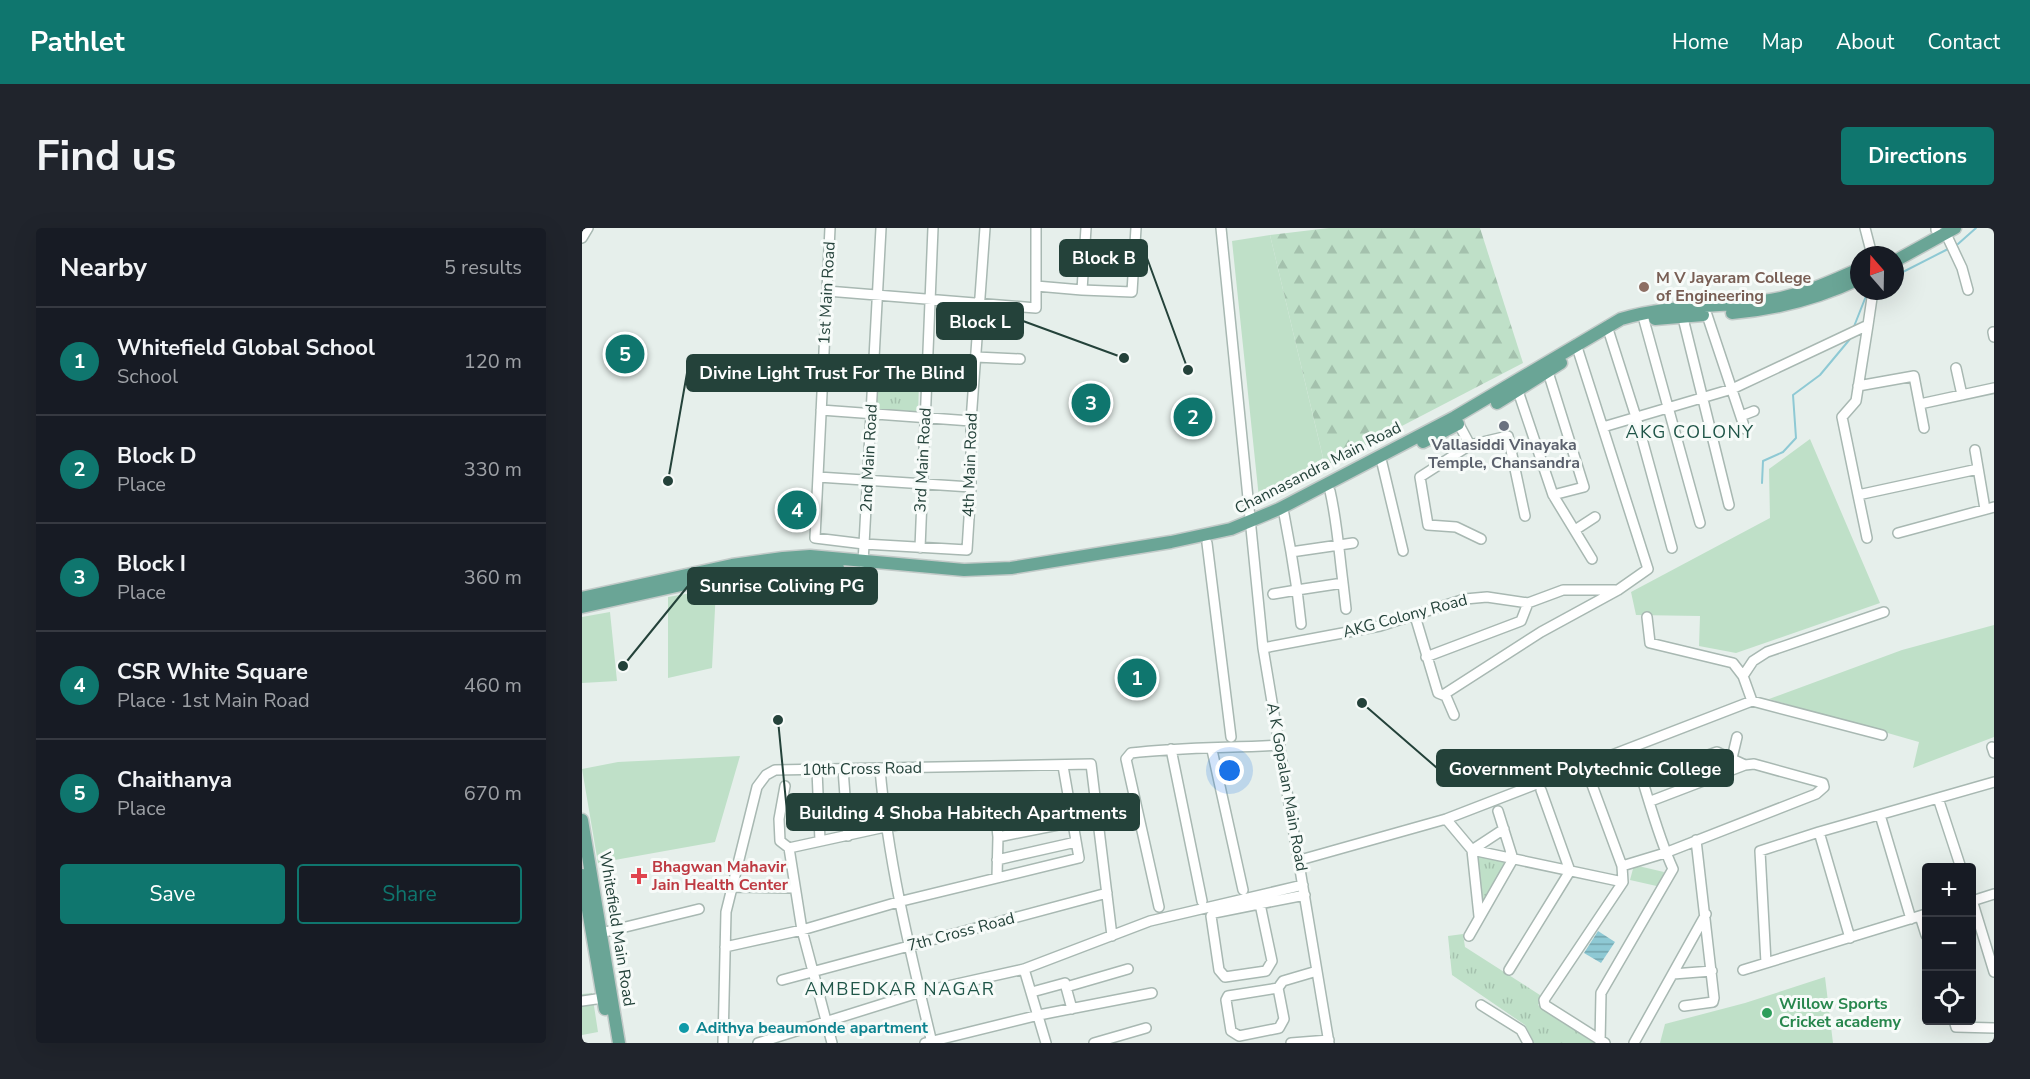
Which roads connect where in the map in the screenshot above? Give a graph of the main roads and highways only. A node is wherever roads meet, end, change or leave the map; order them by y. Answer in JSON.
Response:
{"nodes":[{"id":1,"x":1942,"y":230,"type":"edge"},
{"id":2,"x":1904,"y":248,"type":"edge"},
{"id":3,"x":1904,"y":255,"type":"edge"},
{"id":4,"x":1850,"y":274,"type":"edge"},
{"id":5,"x":1850,"y":282,"type":"edge"},
{"id":6,"x":1807,"y":295,"type":"junction"},
{"id":7,"x":1681,"y":312,"type":"junction"},
{"id":8,"x":1608,"y":329,"type":"junction"},
{"id":9,"x":1577,"y":347,"type":"junction"},
{"id":10,"x":1457,"y":420,"type":"junction"},
{"id":11,"x":1252,"y":525,"type":"junction"},
{"id":12,"x":809,"y":561,"type":"junction"},
{"id":13,"x":949,"y":573,"type":"junction"},
{"id":14,"x":582,"y":598,"type":"edge"},
{"id":15,"x":582,"y":607,"type":"edge"},
{"id":16,"x":582,"y":820,"type":"edge"},
{"id":17,"x":582,"y":875,"type":"edge"},
{"id":18,"x":612,"y":1043,"type":"edge"},
{"id":19,"x":619,"y":1043,"type":"edge"}],
"edges":[{"from":1,"to":2,"type":"main road"},
{"from":1,"to":3,"type":"main road"},
{"from":4,"to":6,"type":"main road","name":"Channasandra Main Road"},
{"from":5,"to":6,"type":"main road","name":"Channasandra Main Road"},
{"from":6,"to":7,"type":"main road","name":"Channasandra Main Road"},
{"from":6,"to":7,"type":"main road","name":"Channasandra Main Road"},
{"from":7,"to":8,"type":"main road","name":"Channasandra Main Road"},
{"from":7,"to":8,"type":"main road","name":"Channasandra Main Road"},
{"from":8,"to":9,"type":"main road","name":"Channasandra Main Road"},
{"from":9,"to":10,"type":"main road","name":"Channasandra Main Road"},
{"from":9,"to":10,"type":"main road","name":"Channasandra Main Road"},
{"from":10,"to":11,"type":"main road","name":"Channasandra Main Road"},
{"from":10,"to":11,"type":"main road","name":"Channasandra Main Road"},
{"from":11,"to":13,"type":"main road","name":"Channasandra Main Road"},
{"from":11,"to":13,"type":"main road","name":"Channasandra Main Road"},
{"from":12,"to":13,"type":"main road","name":"Channasandra Main Road"},
{"from":12,"to":13,"type":"main road","name":"Channasandra Main Road"},
{"from":12,"to":14,"type":"main road","name":"Channasandra Main Road"},
{"from":12,"to":15,"type":"main road","name":"Channasandra Main Road"},
{"from":16,"to":19,"type":"main road","name":"Whitefield Main Road"},
{"from":17,"to":18,"type":"main road","name":"Whitefield Main Road"}]}
